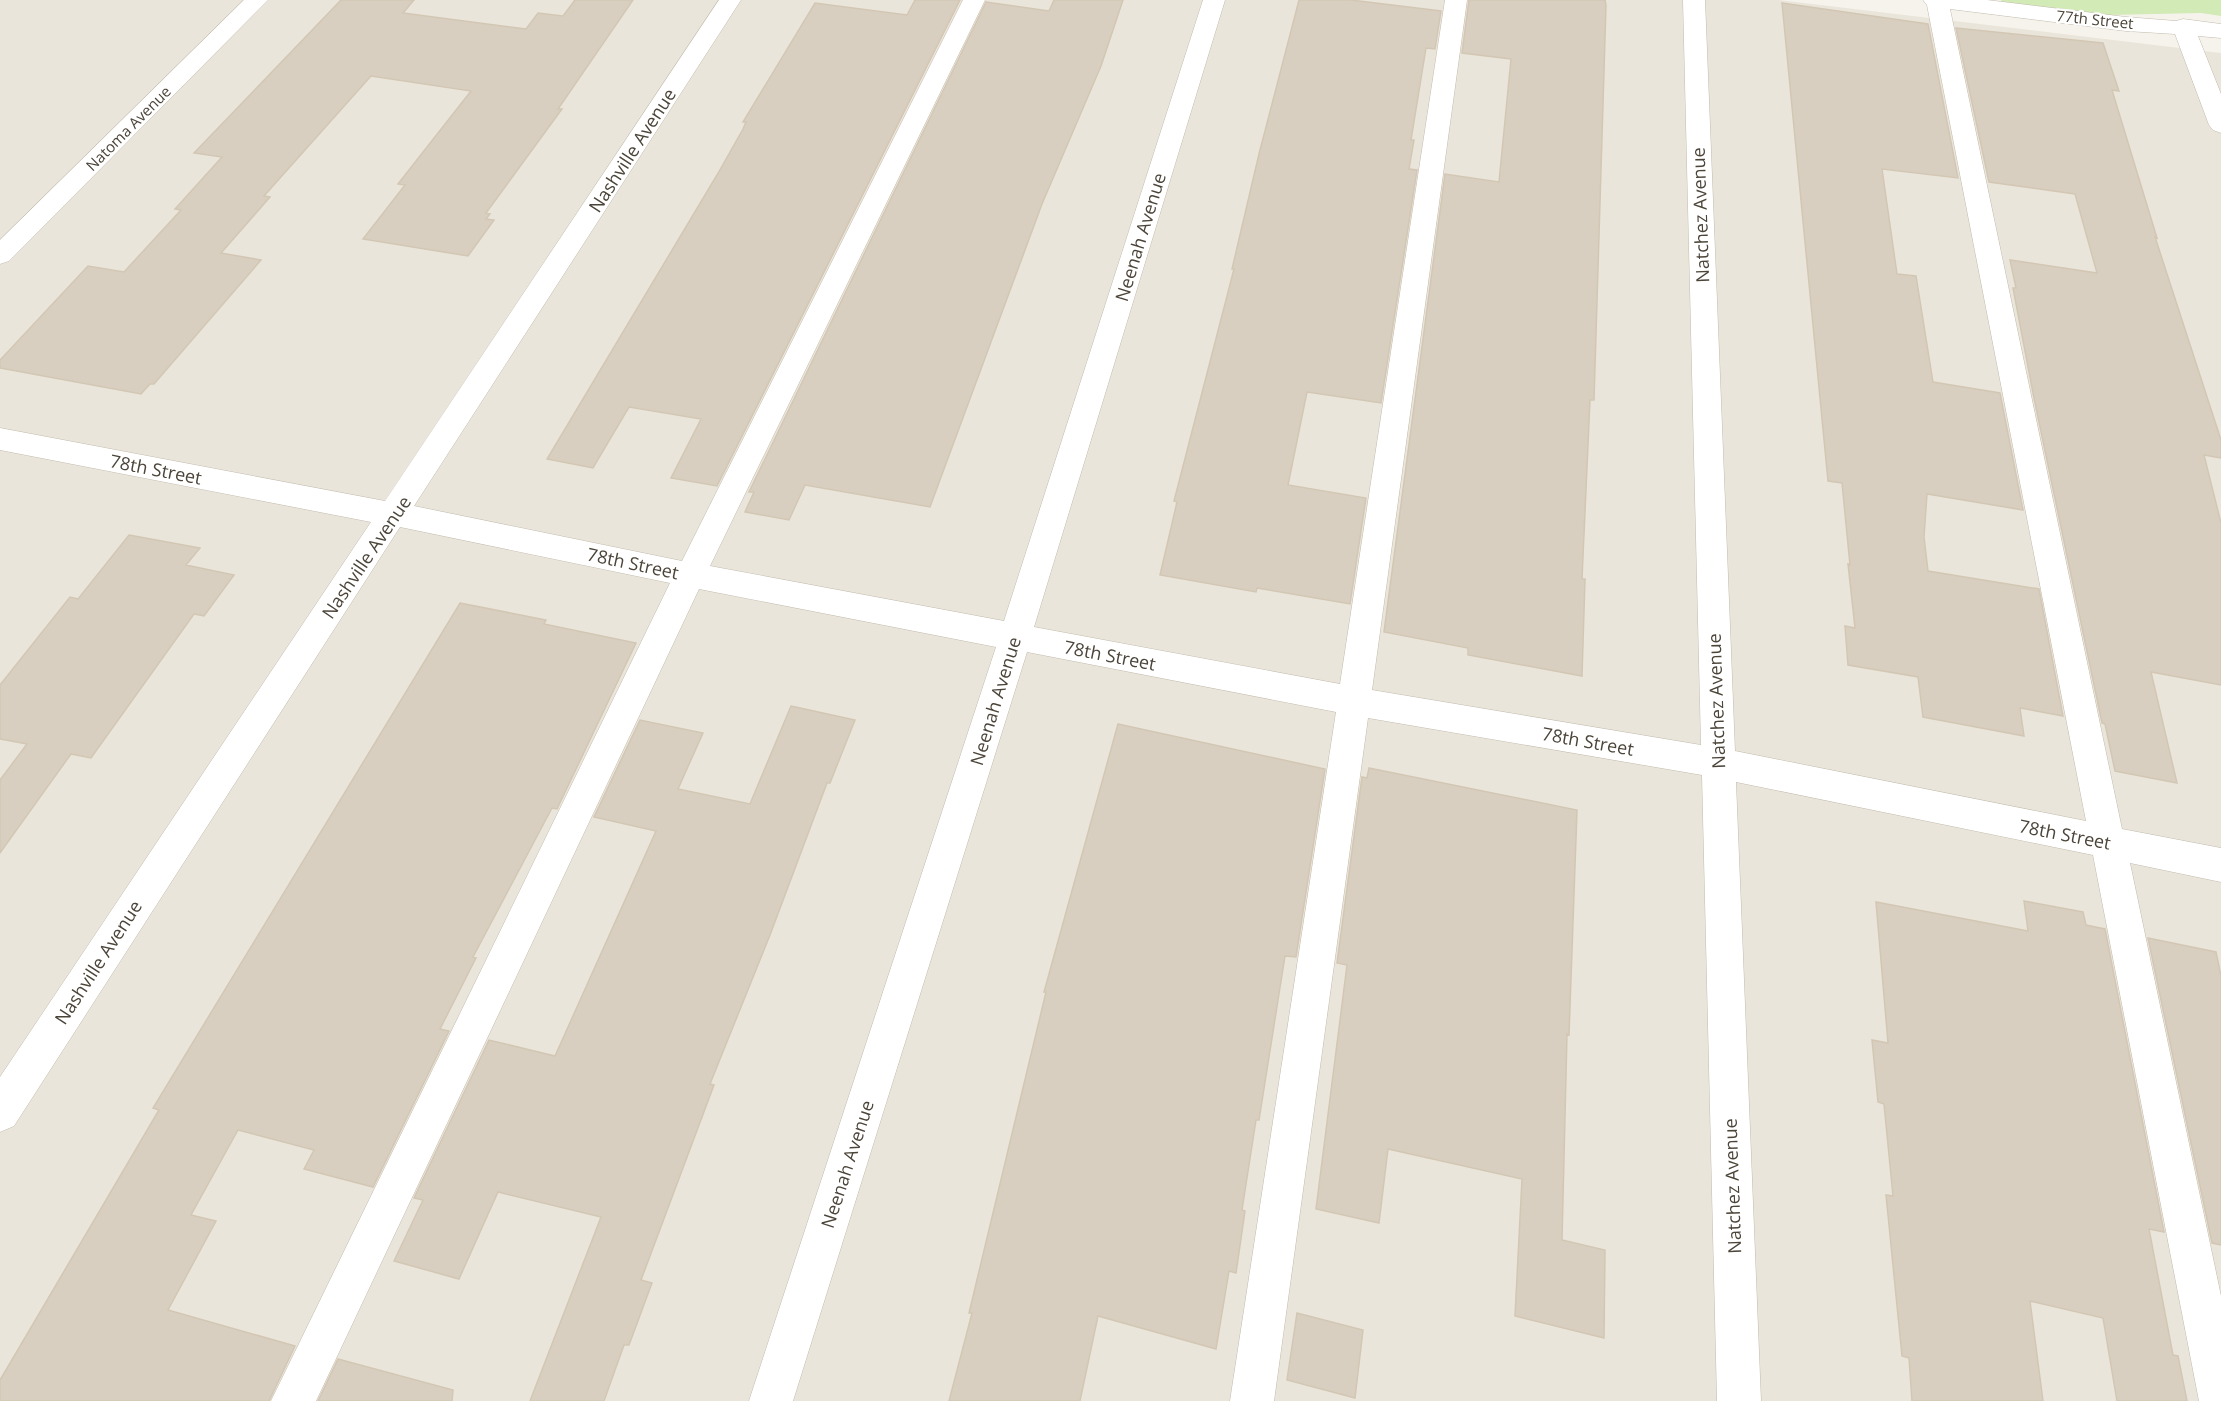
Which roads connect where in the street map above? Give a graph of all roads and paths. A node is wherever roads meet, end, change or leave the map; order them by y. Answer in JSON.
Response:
{"nodes":[{"id":1,"x":257,"y":0,"type":"edge"},
{"id":2,"x":730,"y":0,"type":"edge"},
{"id":3,"x":974,"y":0,"type":"edge"},
{"id":4,"x":1214,"y":0,"type":"edge"},
{"id":5,"x":1456,"y":0,"type":"edge"},
{"id":6,"x":1694,"y":0,"type":"edge"},
{"id":7,"x":1936,"y":0,"type":"edge"},
{"id":8,"x":2183,"y":26,"type":"junction"},
{"id":9,"x":2221,"y":31,"type":"edge"},
{"id":10,"x":2221,"y":125,"type":"edge"},
{"id":11,"x":0,"y":255,"type":"edge"},
{"id":12,"x":0,"y":439,"type":"edge"},
{"id":13,"x":394,"y":515,"type":"junction"},
{"id":14,"x":690,"y":575,"type":"junction"},
{"id":15,"x":1015,"y":637,"type":"junction"},
{"id":16,"x":1354,"y":701,"type":"junction"},
{"id":17,"x":1718,"y":763,"type":"junction"},
{"id":18,"x":2107,"y":843,"type":"junction"},
{"id":19,"x":2221,"y":865,"type":"edge"},
{"id":20,"x":0,"y":1112,"type":"edge"},
{"id":21,"x":293,"y":1401,"type":"edge"},
{"id":22,"x":771,"y":1401,"type":"edge"},
{"id":23,"x":1252,"y":1401,"type":"edge"},
{"id":24,"x":1739,"y":1401,"type":"edge"},
{"id":25,"x":2221,"y":1401,"type":"edge"}],
"edges":[{"from":1,"to":11,"type":"street","name":"Natoma Avenue"},
{"from":2,"to":13,"type":"street","name":"Nashville Avenue"},
{"from":3,"to":14,"type":"street"},
{"from":4,"to":15,"type":"street","name":"Neenah Avenue"},
{"from":5,"to":16,"type":"street"},
{"from":6,"to":17,"type":"street","name":"Natchez Avenue"},
{"from":7,"to":8,"type":"street","name":"77th Street"},
{"from":7,"to":18,"type":"street"},
{"from":8,"to":9,"type":"street","name":"77th Street"},
{"from":8,"to":10,"type":"street"},
{"from":12,"to":13,"type":"street","name":"78th Street"},
{"from":13,"to":14,"type":"street","name":"78th Street"},
{"from":13,"to":20,"type":"street","name":"Nashville Avenue"},
{"from":14,"to":15,"type":"street","name":"78th Street"},
{"from":14,"to":21,"type":"street"},
{"from":15,"to":16,"type":"street","name":"78th Street"},
{"from":15,"to":22,"type":"street","name":"Neenah Avenue"},
{"from":16,"to":17,"type":"street","name":"78th Street"},
{"from":16,"to":23,"type":"street"},
{"from":17,"to":18,"type":"street","name":"78th Street"},
{"from":17,"to":24,"type":"street","name":"Natchez Avenue"},
{"from":18,"to":19,"type":"street","name":"78th Street"},
{"from":18,"to":25,"type":"street"}]}
